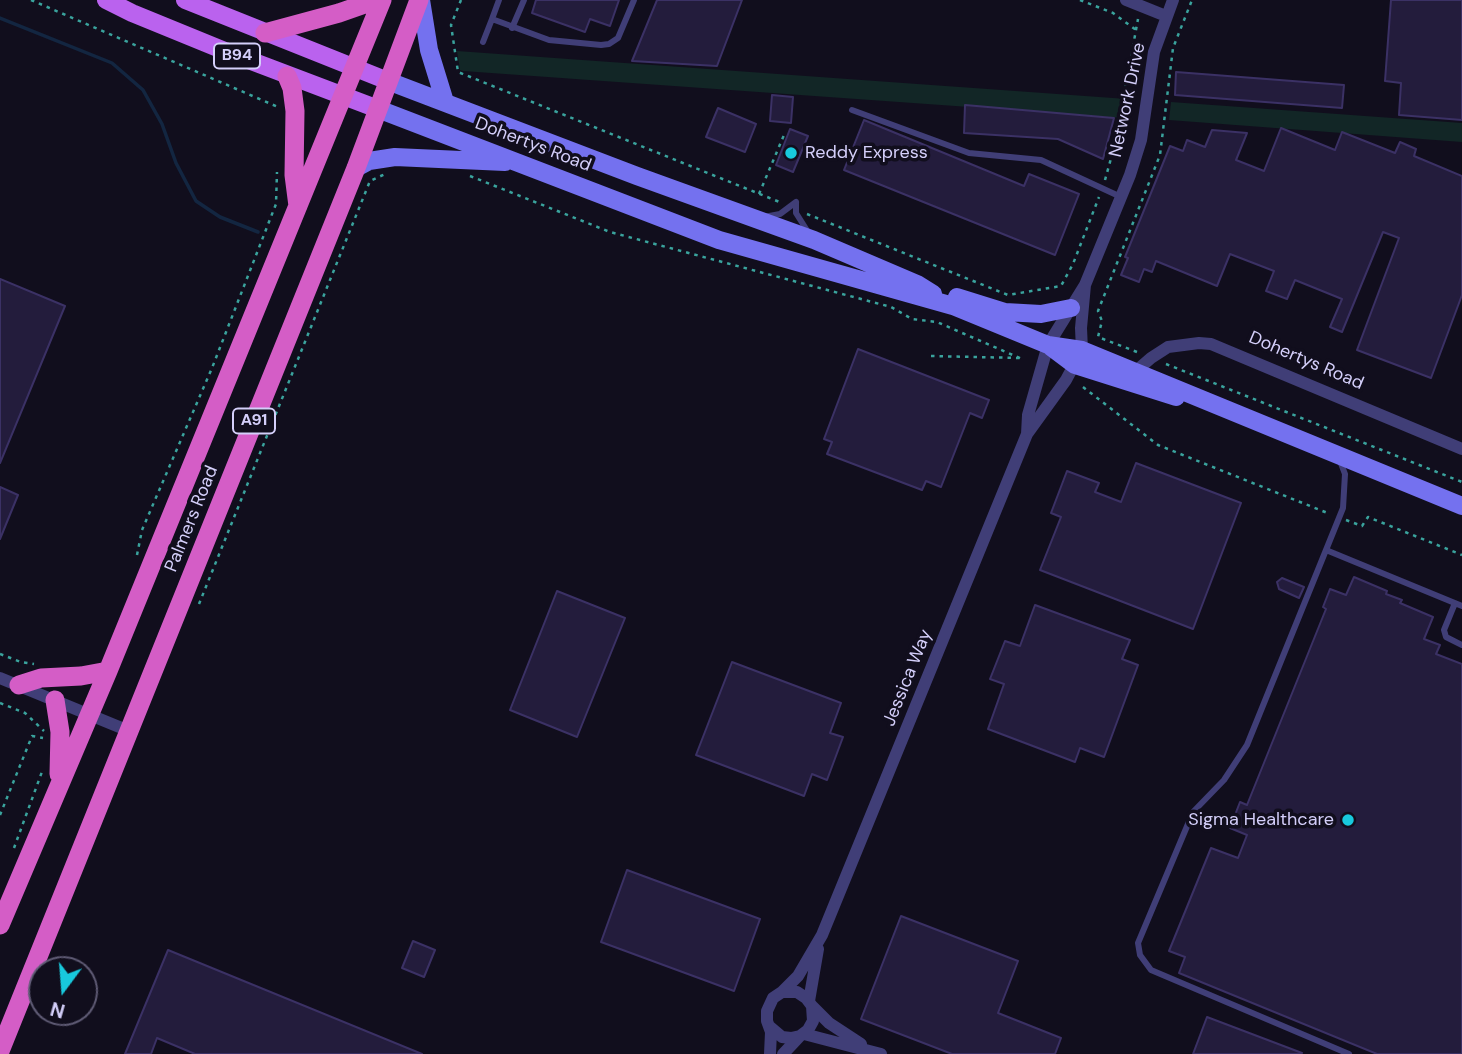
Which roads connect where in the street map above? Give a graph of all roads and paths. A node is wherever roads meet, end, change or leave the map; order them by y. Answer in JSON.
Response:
{"nodes":[{"id":1,"x":31,"y":0,"type":"edge"},
{"id":2,"x":106,"y":0,"type":"edge"},
{"id":3,"x":185,"y":0,"type":"edge"},
{"id":4,"x":376,"y":0,"type":"edge"},
{"id":5,"x":383,"y":0,"type":"edge"},
{"id":6,"x":420,"y":0,"type":"edge"},
{"id":7,"x":461,"y":0,"type":"edge"},
{"id":8,"x":499,"y":0,"type":"edge"},
{"id":9,"x":524,"y":0,"type":"edge"},
{"id":10,"x":634,"y":0,"type":"edge"},
{"id":11,"x":1080,"y":0,"type":"edge"},
{"id":12,"x":1126,"y":0,"type":"edge"},
{"id":13,"x":1173,"y":0,"type":"edge"},
{"id":14,"x":1142,"y":6,"type":"junction"},
{"id":15,"x":1166,"y":16,"type":"junction"},
{"id":16,"x":492,"y":19,"type":"junction"},
{"id":17,"x":512,"y":27,"type":"junction"},
{"id":18,"x":1136,"y":30,"type":"junction"},
{"id":19,"x":265,"y":33,"type":"junction"},
{"id":20,"x":483,"y":42,"type":"dead end"},
{"id":21,"x":355,"y":68,"type":"junction"},
{"id":22,"x":287,"y":76,"type":"junction"},
{"id":23,"x":388,"y":81,"type":"junction"},
{"id":24,"x":343,"y":97,"type":"junction"},
{"id":25,"x":445,"y":102,"type":"junction"},
{"id":26,"x":279,"y":107,"type":"dead end"},
{"id":27,"x":378,"y":109,"type":"junction"},
{"id":28,"x":852,"y":110,"type":"dead end"},
{"id":29,"x":784,"y":135,"type":"dead end"},
{"id":30,"x":277,"y":162,"type":"dead end"},
{"id":31,"x":522,"y":163,"type":"junction"},
{"id":32,"x":356,"y":168,"type":"junction"},
{"id":33,"x":390,"y":172,"type":"dead end"},
{"id":34,"x":466,"y":174,"type":"dead end"},
{"id":35,"x":1102,"y":188,"type":"junction"},
{"id":36,"x":759,"y":194,"type":"junction"},
{"id":37,"x":1121,"y":197,"type":"junction"},
{"id":38,"x":298,"y":207,"type":"junction"},
{"id":39,"x":793,"y":208,"type":"junction"},
{"id":40,"x":754,"y":218,"type":"junction"},
{"id":41,"x":814,"y":240,"type":"junction"},
{"id":42,"x":917,"y":284,"type":"junction"},
{"id":43,"x":1085,"y":285,"type":"junction"},
{"id":44,"x":953,"y":306,"type":"junction"},
{"id":45,"x":1070,"y":308,"type":"junction"},
{"id":46,"x":1098,"y":337,"type":"dead end"},
{"id":47,"x":1048,"y":345,"type":"junction"},
{"id":48,"x":931,"y":356,"type":"dead end"},
{"id":49,"x":1078,"y":358,"type":"junction"},
{"id":50,"x":1151,"y":358,"type":"junction"},
{"id":51,"x":1136,"y":371,"type":"junction"},
{"id":52,"x":1083,"y":387,"type":"dead end"},
{"id":53,"x":1227,"y":411,"type":"junction"},
{"id":54,"x":1027,"y":434,"type":"junction"},
{"id":55,"x":1462,"y":449,"type":"edge"},
{"id":56,"x":1338,"y":455,"type":"junction"},
{"id":57,"x":1462,"y":482,"type":"edge"},
{"id":58,"x":1462,"y":506,"type":"edge"},
{"id":59,"x":1339,"y":517,"type":"junction"},
{"id":60,"x":1326,"y":550,"type":"junction"},
{"id":61,"x":1462,"y":555,"type":"edge"},
{"id":62,"x":136,"y":560,"type":"dead end"},
{"id":63,"x":199,"y":604,"type":"dead end"},
{"id":64,"x":1459,"y":605,"type":"edge"},
{"id":65,"x":1462,"y":645,"type":"edge"},
{"id":66,"x":0,"y":654,"type":"edge"},
{"id":67,"x":20,"y":662,"type":"dead end"},
{"id":68,"x":108,"y":671,"type":"junction"},
{"id":69,"x":0,"y":678,"type":"edge"},
{"id":70,"x":19,"y":685,"type":"junction"},
{"id":71,"x":55,"y":700,"type":"junction"},
{"id":72,"x":0,"y":703,"type":"edge"},
{"id":73,"x":89,"y":714,"type":"junction"},
{"id":74,"x":129,"y":731,"type":"junction"},
{"id":75,"x":49,"y":735,"type":"dead end"},
{"id":76,"x":44,"y":749,"type":"dead end"},
{"id":77,"x":46,"y":761,"type":"dead end"},
{"id":78,"x":59,"y":786,"type":"junction"},
{"id":79,"x":0,"y":814,"type":"edge"},
{"id":80,"x":14,"y":849,"type":"dead end"},
{"id":81,"x":0,"y":925,"type":"edge"},
{"id":82,"x":822,"y":935,"type":"junction"},
{"id":83,"x":782,"y":992,"type":"junction"},
{"id":84,"x":811,"y":1004,"type":"junction"},
{"id":85,"x":769,"y":1026,"type":"junction"},
{"id":86,"x":802,"y":1035,"type":"junction"},
{"id":87,"x":0,"y":1051,"type":"edge"},
{"id":88,"x":875,"y":1052,"type":"edge"},
{"id":89,"x":770,"y":1054,"type":"edge"},
{"id":90,"x":783,"y":1054,"type":"edge"},
{"id":91,"x":1349,"y":1054,"type":"edge"}],
"edges":[{"from":1,"to":26,"type":"path"},
{"from":2,"to":22,"type":"main road","name":"Dohertys Road","number":"B94"},
{"from":3,"to":19,"type":"main road","name":"Dohertys Road","number":"B94"},
{"from":4,"to":19,"type":"highway"},
{"from":5,"to":21,"type":"highway","name":"Palmers Road","number":"A91"},
{"from":6,"to":23,"type":"highway","name":"Palmers Road","number":"A91"},
{"from":6,"to":25,"type":"main road"},
{"from":7,"to":36,"type":"path"},
{"from":8,"to":16,"type":"lane"},
{"from":9,"to":17,"type":"lane"},
{"from":10,"to":17,"type":"lane"},
{"from":11,"to":18,"type":"path"},
{"from":12,"to":14,"type":"street"},
{"from":13,"to":15,"type":"street","name":"Network Drive"},
{"from":14,"to":15,"type":"street"},
{"from":14,"to":18,"type":"path"},
{"from":15,"to":37,"type":"street","name":"Network Drive"},
{"from":16,"to":17,"type":"lane"},
{"from":16,"to":20,"type":"lane"},
{"from":18,"to":35,"type":"path"},
{"from":19,"to":21,"type":"main road","name":"Dohertys Road","number":"B94"},
{"from":21,"to":23,"type":"main road","name":"Dohertys Road","number":"B94"},
{"from":21,"to":24,"type":"highway","name":"Palmers Road","number":"A91"},
{"from":22,"to":24,"type":"main road","name":"Dohertys Road","number":"B94"},
{"from":22,"to":38,"type":"highway"},
{"from":23,"to":25,"type":"main road","name":"Dohertys Road","number":"B94"},
{"from":23,"to":27,"type":"highway","name":"Palmers Road","number":"A91"},
{"from":24,"to":27,"type":"main road","name":"Dohertys Road","number":"B94"},
{"from":24,"to":38,"type":"highway","name":"Palmers Road","number":"A91"},
{"from":25,"to":40,"type":"main road","name":"Dohertys Road","number":"B94"},
{"from":27,"to":31,"type":"main road","name":"Dohertys Road","number":"B94"},
{"from":27,"to":32,"type":"highway","name":"Palmers Road","number":"A91"},
{"from":28,"to":35,"type":"lane"},
{"from":29,"to":36,"type":"path"},
{"from":30,"to":62,"type":"path"},
{"from":31,"to":32,"type":"main road"},
{"from":31,"to":44,"type":"main road","name":"Dohertys Road","number":"B94"},
{"from":32,"to":74,"type":"highway","name":"Palmers Road","number":"A91"},
{"from":33,"to":63,"type":"path"},
{"from":34,"to":48,"type":"path"},
{"from":35,"to":37,"type":"lane"},
{"from":35,"to":39,"type":"path"},
{"from":36,"to":39,"type":"path"},
{"from":37,"to":43,"type":"street","name":"Network Drive"},
{"from":38,"to":68,"type":"highway","name":"Palmers Road","number":"A91"},
{"from":39,"to":40,"type":"lane"},
{"from":39,"to":41,"type":"lane"},
{"from":40,"to":41,"type":"main road","name":"Dohertys Road","number":"B94"},
{"from":41,"to":42,"type":"main road","name":"Dohertys Road","number":"B94"},
{"from":42,"to":44,"type":"main road","name":"Dohertys Road","number":"B94"},
{"from":42,"to":45,"type":"main road"},
{"from":43,"to":45,"type":"street","name":"Network Drive"},
{"from":43,"to":49,"type":"street","name":"Network Drive"},
{"from":44,"to":47,"type":"main road","name":"Dohertys Road","number":"B94"},
{"from":45,"to":47,"type":"street","name":"Network Drive"},
{"from":46,"to":50,"type":"path"},
{"from":47,"to":49,"type":"main road","name":"Dohertys Road","number":"B94"},
{"from":47,"to":54,"type":"street","name":"Jessica Way"},
{"from":49,"to":51,"type":"main road","name":"Dohertys Road","number":"B94"},
{"from":49,"to":53,"type":"main road","name":"Dohertys Road","number":"B94"},
{"from":49,"to":54,"type":"street","name":"Jessica Way"},
{"from":50,"to":51,"type":"street","name":"Dohertys Road"},
{"from":50,"to":55,"type":"street","name":"Dohertys Road"},
{"from":50,"to":57,"type":"path"},
{"from":51,"to":53,"type":"main road","name":"Dohertys Road","number":"B94"},
{"from":52,"to":59,"type":"path"},
{"from":53,"to":56,"type":"main road","name":"Dohertys Road","number":"B94"},
{"from":54,"to":82,"type":"street","name":"Jessica Way"},
{"from":56,"to":58,"type":"main road","name":"Dohertys Road","number":"B94"},
{"from":56,"to":59,"type":"lane"},
{"from":59,"to":60,"type":"lane"},
{"from":59,"to":61,"type":"path"},
{"from":60,"to":64,"type":"lane"},
{"from":60,"to":91,"type":"lane"},
{"from":64,"to":65,"type":"lane"},
{"from":66,"to":67,"type":"path"},
{"from":68,"to":70,"type":"highway"},
{"from":68,"to":73,"type":"highway","name":"Palmers Road","number":"A91"},
{"from":69,"to":70,"type":"street"},
{"from":70,"to":71,"type":"street"},
{"from":71,"to":73,"type":"street"},
{"from":71,"to":78,"type":"highway"},
{"from":72,"to":75,"type":"path"},
{"from":73,"to":74,"type":"street"},
{"from":73,"to":78,"type":"highway","name":"Palmers Road","number":"A91"},
{"from":74,"to":87,"type":"highway","name":"Palmers Road","number":"A91"},
{"from":76,"to":79,"type":"path"},
{"from":77,"to":80,"type":"path"},
{"from":78,"to":81,"type":"highway","name":"Palmers Road","number":"A91"},
{"from":82,"to":83,"type":"street","name":"Jessica Way"},
{"from":82,"to":84,"type":"street","name":"Jessica Way"},
{"from":83,"to":84,"type":"street"},
{"from":83,"to":85,"type":"street"},
{"from":84,"to":86,"type":"street"},
{"from":84,"to":88,"type":"street"},
{"from":85,"to":86,"type":"street"},
{"from":85,"to":89,"type":"street"},
{"from":86,"to":88,"type":"street"},
{"from":86,"to":90,"type":"street"}]}
